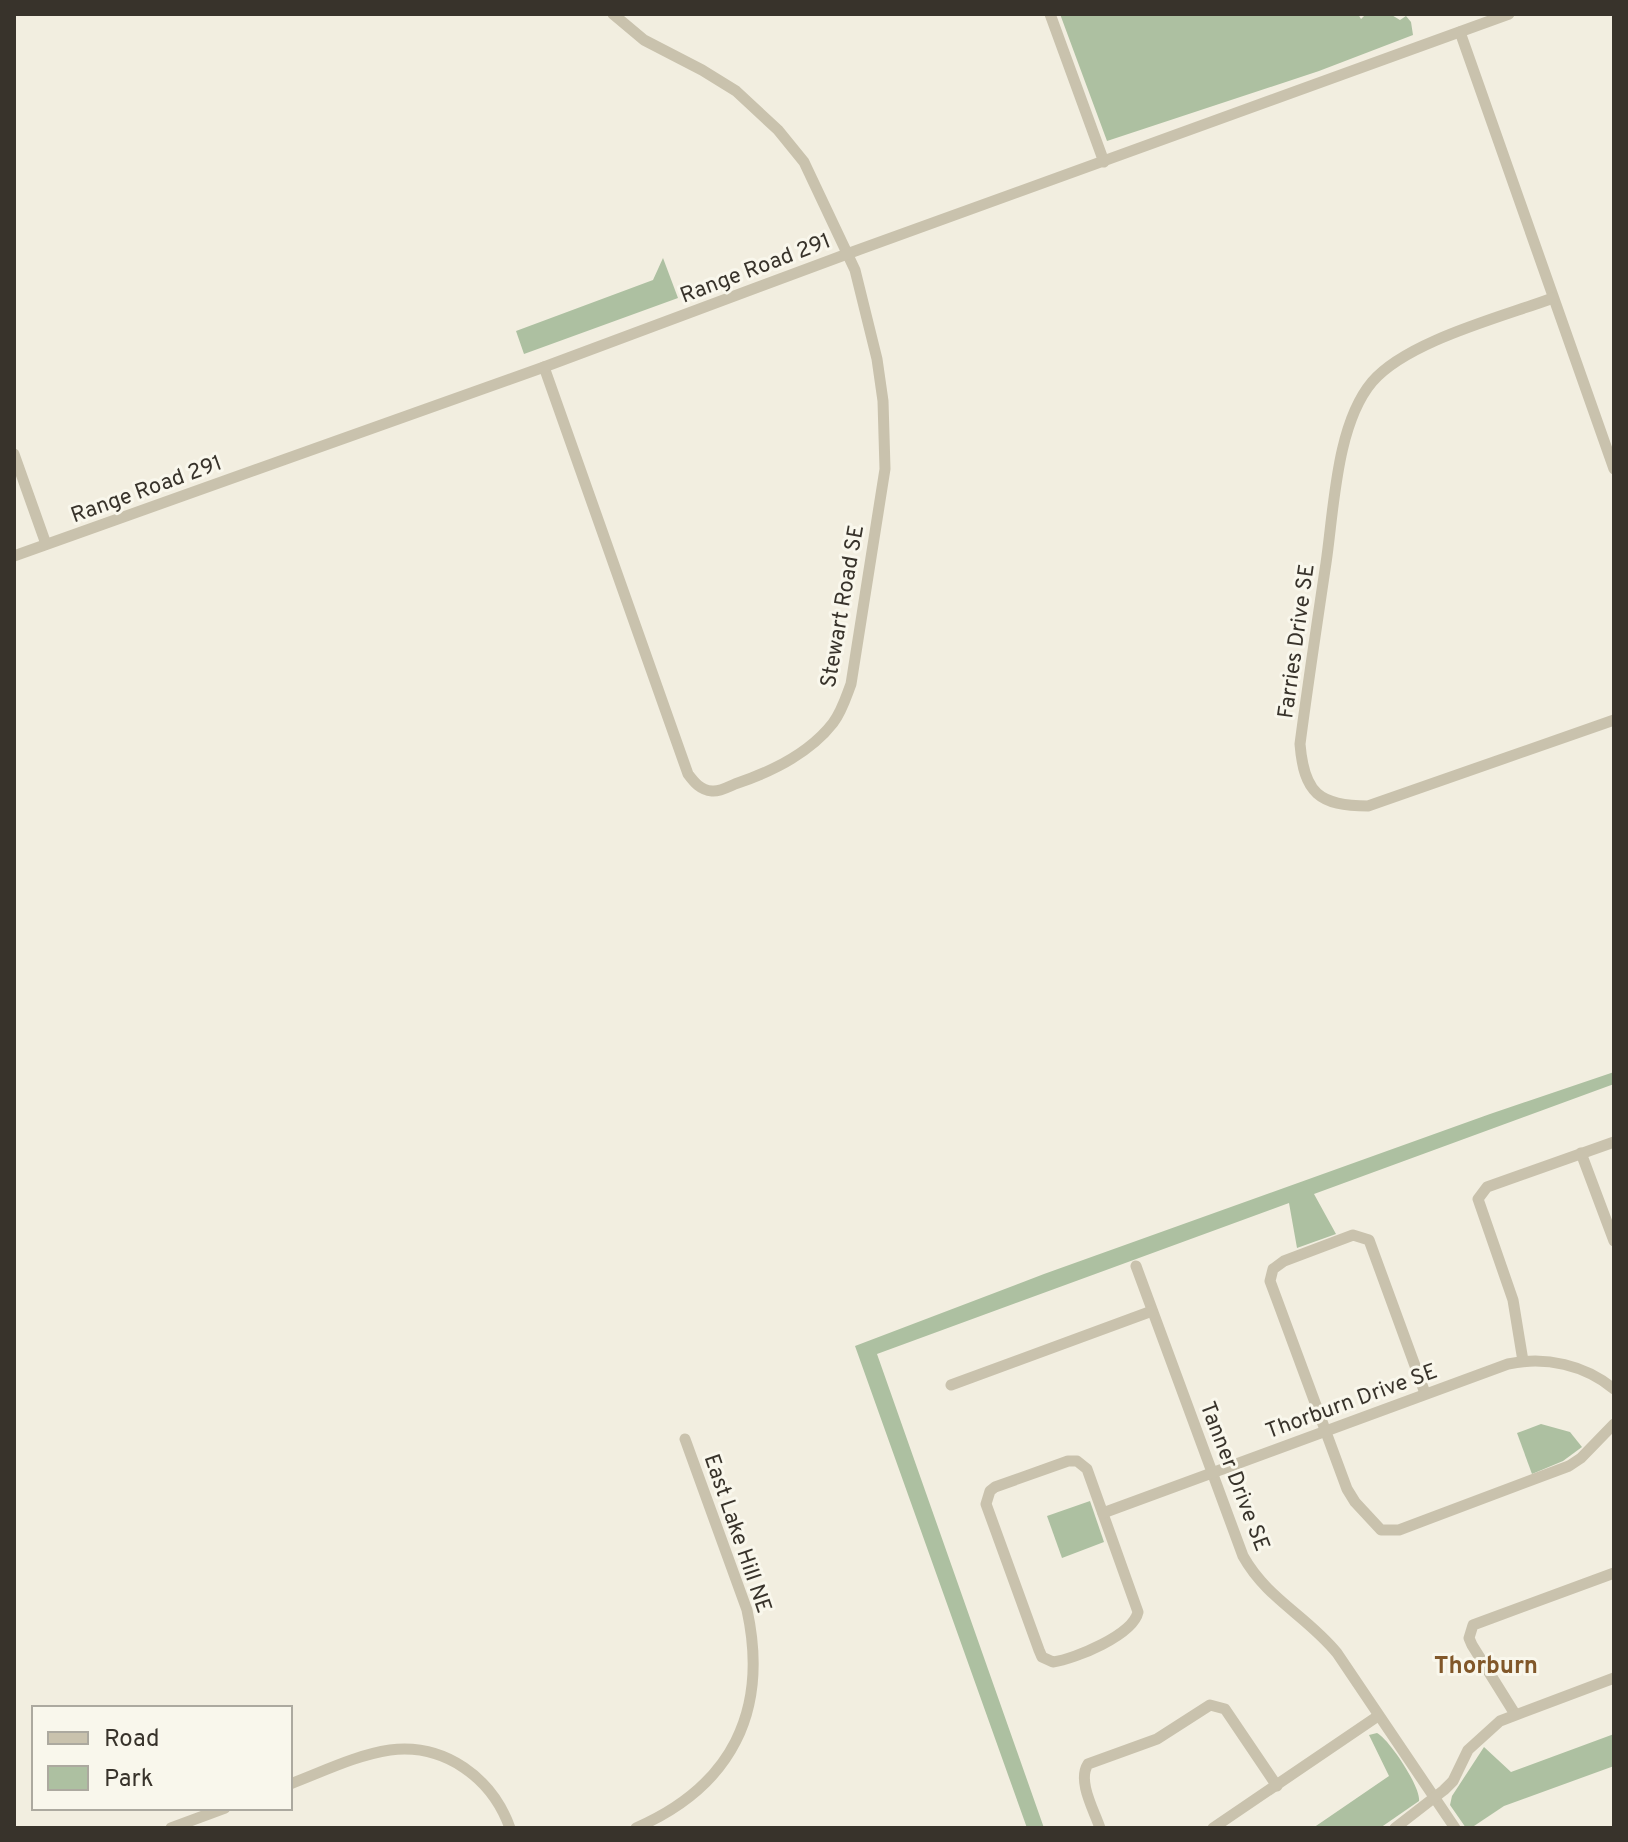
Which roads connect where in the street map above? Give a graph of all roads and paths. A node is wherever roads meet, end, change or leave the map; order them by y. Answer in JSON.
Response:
{"nodes":[{"id":1,"x":613,"y":14,"type":"edge"},
{"id":2,"x":1050,"y":14,"type":"edge"},
{"id":3,"x":1509,"y":14,"type":"edge"},
{"id":4,"x":1460,"y":32,"type":"junction"},
{"id":5,"x":1104,"y":162,"type":"junction"},
{"id":6,"x":847,"y":254,"type":"junction"},
{"id":7,"x":1553,"y":298,"type":"junction"},
{"id":8,"x":544,"y":367,"type":"junction"},
{"id":9,"x":14,"y":454,"type":"edge"},
{"id":10,"x":1614,"y":469,"type":"edge"},
{"id":11,"x":46,"y":544,"type":"junction"},
{"id":12,"x":14,"y":556,"type":"edge"},
{"id":13,"x":1614,"y":720,"type":"edge"},
{"id":14,"x":1614,"y":1142,"type":"edge"},
{"id":15,"x":1581,"y":1153,"type":"junction"},
{"id":16,"x":1614,"y":1241,"type":"edge"},
{"id":17,"x":1136,"y":1266,"type":"dead end"},
{"id":18,"x":1152,"y":1311,"type":"junction"},
{"id":19,"x":1523,"y":1361,"type":"junction"},
{"id":20,"x":951,"y":1385,"type":"dead end"},
{"id":21,"x":1614,"y":1389,"type":"edge"},
{"id":22,"x":1425,"y":1393,"type":"junction"},
{"id":23,"x":1614,"y":1424,"type":"edge"},
{"id":24,"x":1325,"y":1431,"type":"junction"},
{"id":25,"x":685,"y":1439,"type":"dead end"},
{"id":26,"x":1211,"y":1473,"type":"junction"},
{"id":27,"x":1103,"y":1513,"type":"junction"},
{"id":28,"x":1614,"y":1573,"type":"edge"},
{"id":29,"x":1614,"y":1678,"type":"edge"},
{"id":30,"x":1515,"y":1714,"type":"junction"},
{"id":31,"x":1378,"y":1716,"type":"junction"},
{"id":32,"x":292,"y":1783,"type":"edge"},
{"id":33,"x":1277,"y":1786,"type":"junction"},
{"id":34,"x":1435,"y":1799,"type":"junction"},
{"id":35,"x":220,"y":1810,"type":"edge"},
{"id":36,"x":171,"y":1828,"type":"edge"},
{"id":37,"x":510,"y":1828,"type":"edge"},
{"id":38,"x":636,"y":1828,"type":"edge"},
{"id":39,"x":1100,"y":1828,"type":"edge"},
{"id":40,"x":1213,"y":1828,"type":"edge"},
{"id":41,"x":1395,"y":1828,"type":"edge"},
{"id":42,"x":1455,"y":1828,"type":"edge"}],
"edges":[{"from":1,"to":6,"type":"street"},
{"from":2,"to":5,"type":"street"},
{"from":3,"to":4,"type":"street","name":"Range Road 291"},
{"from":4,"to":5,"type":"street","name":"Range Road 291"},
{"from":4,"to":7,"type":"street"},
{"from":5,"to":6,"type":"street","name":"Range Road 291"},
{"from":6,"to":8,"type":"street","name":"Range Road 291"},
{"from":6,"to":8,"type":"street","name":"Stewart Road SE"},
{"from":7,"to":10,"type":"street"},
{"from":7,"to":13,"type":"street","name":"Farries Drive SE"},
{"from":8,"to":11,"type":"street","name":"Range Road 291"},
{"from":9,"to":11,"type":"street"},
{"from":11,"to":12,"type":"street","name":"Range Road 291"},
{"from":14,"to":15,"type":"street"},
{"from":15,"to":16,"type":"street"},
{"from":15,"to":19,"type":"street"},
{"from":17,"to":18,"type":"street","name":"Tanner Drive SE"},
{"from":18,"to":20,"type":"street"},
{"from":18,"to":26,"type":"street","name":"Tanner Drive SE"},
{"from":19,"to":21,"type":"street","name":"Thorburn Drive SE"},
{"from":19,"to":22,"type":"street","name":"Thorburn Drive SE"},
{"from":22,"to":24,"type":"street","name":"Thorburn Drive SE"},
{"from":22,"to":24,"type":"street"},
{"from":23,"to":24,"type":"street"},
{"from":24,"to":26,"type":"street","name":"Thorburn Drive SE"},
{"from":25,"to":38,"type":"street","name":"East Lake Hill NE"},
{"from":26,"to":27,"type":"street","name":"Thorburn Drive SE"},
{"from":26,"to":31,"type":"street","name":"Tanner Drive SE"},
{"from":27,"to":27,"type":"street"},
{"from":28,"to":30,"type":"street"},
{"from":29,"to":30,"type":"street"},
{"from":30,"to":34,"type":"street"},
{"from":31,"to":33,"type":"street"},
{"from":31,"to":34,"type":"street","name":"Tanner Drive SE"},
{"from":32,"to":37,"type":"street"},
{"from":33,"to":39,"type":"street"},
{"from":33,"to":40,"type":"street"},
{"from":34,"to":41,"type":"street"},
{"from":34,"to":42,"type":"street","name":"Tanner Drive SE"},
{"from":35,"to":36,"type":"street"}]}
